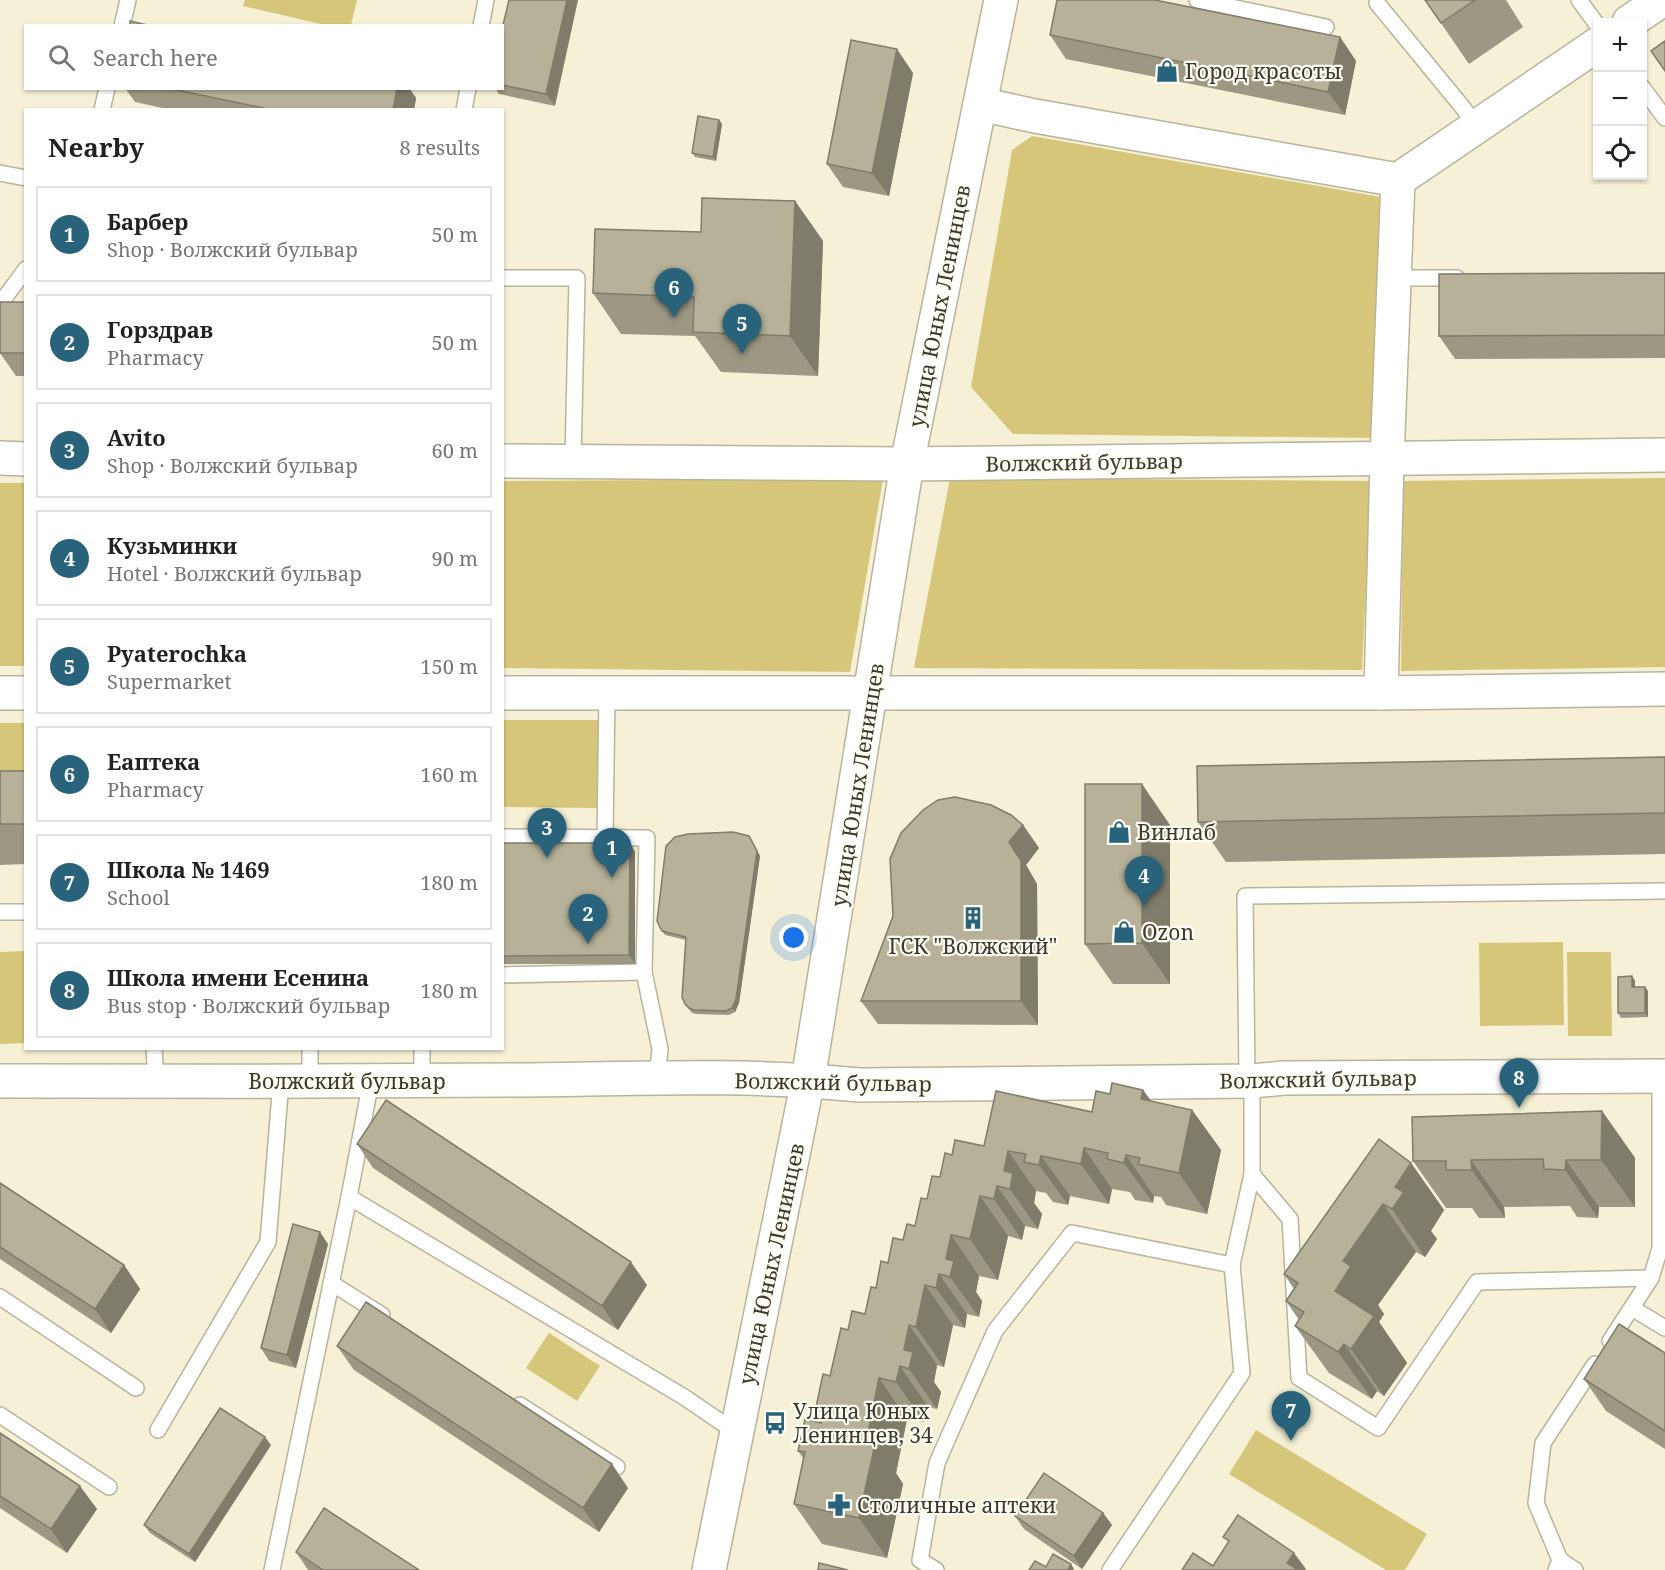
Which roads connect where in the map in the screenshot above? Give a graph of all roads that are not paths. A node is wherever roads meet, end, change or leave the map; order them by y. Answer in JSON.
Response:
{"nodes":[{"id":1,"x":128,"y":0,"type":"edge"},
{"id":2,"x":486,"y":0,"type":"edge"},
{"id":3,"x":1001,"y":0,"type":"edge"},
{"id":4,"x":1197,"y":0,"type":"edge"},
{"id":5,"x":1579,"y":0,"type":"edge"},
{"id":6,"x":1662,"y":0,"type":"edge"},
{"id":7,"x":1377,"y":3,"type":"dead end"},
{"id":8,"x":1635,"y":18,"type":"edge"},
{"id":9,"x":1593,"y":20,"type":"edge"},
{"id":10,"x":122,"y":24,"type":"edge"},
{"id":11,"x":481,"y":24,"type":"edge"},
{"id":12,"x":1326,"y":27,"type":"dead end"},
{"id":13,"x":1593,"y":47,"type":"edge"},
{"id":14,"x":107,"y":90,"type":"edge"},
{"id":15,"x":468,"y":90,"type":"edge"},
{"id":16,"x":1647,"y":94,"type":"edge"},
{"id":17,"x":980,"y":104,"type":"junction"},
{"id":18,"x":102,"y":108,"type":"edge"},
{"id":19,"x":464,"y":108,"type":"edge"},
{"id":20,"x":1665,"y":118,"type":"edge"},
{"id":21,"x":1476,"y":127,"type":"junction"},
{"id":22,"x":0,"y":173,"type":"edge"},
{"id":23,"x":24,"y":178,"type":"edge"},
{"id":24,"x":1398,"y":180,"type":"junction"},
{"id":25,"x":24,"y":272,"type":"edge"},
{"id":26,"x":504,"y":278,"type":"edge"},
{"id":27,"x":1394,"y":278,"type":"junction"},
{"id":28,"x":1466,"y":278,"type":"edge"},
{"id":29,"x":0,"y":304,"type":"edge"},
{"id":30,"x":17,"y":306,"type":"edge"},
{"id":31,"x":0,"y":310,"type":"edge"},
{"id":32,"x":1665,"y":455,"type":"edge"},
{"id":33,"x":0,"y":458,"type":"edge"},
{"id":34,"x":24,"y":459,"type":"edge"},
{"id":35,"x":1387,"y":459,"type":"junction"},
{"id":36,"x":504,"y":461,"type":"edge"},
{"id":37,"x":573,"y":462,"type":"junction"},
{"id":38,"x":907,"y":464,"type":"junction"},
{"id":39,"x":1665,"y":689,"type":"edge"},
{"id":40,"x":0,"y":693,"type":"edge"},
{"id":41,"x":24,"y":693,"type":"edge"},
{"id":42,"x":504,"y":693,"type":"edge"},
{"id":43,"x":1381,"y":693,"type":"junction"},
{"id":44,"x":607,"y":694,"type":"junction"},
{"id":45,"x":872,"y":694,"type":"junction"},
{"id":46,"x":504,"y":837,"type":"edge"},
{"id":47,"x":605,"y":837,"type":"junction"},
{"id":48,"x":1665,"y":891,"type":"edge"},
{"id":49,"x":0,"y":912,"type":"edge"},
{"id":50,"x":24,"y":912,"type":"edge"},
{"id":51,"x":644,"y":972,"type":"junction"},
{"id":52,"x":504,"y":975,"type":"edge"},
{"id":53,"x":154,"y":1050,"type":"edge"},
{"id":54,"x":309,"y":1050,"type":"edge"},
{"id":55,"x":422,"y":1064,"type":"edge"},
{"id":56,"x":1663,"y":1076,"type":"edge"},
{"id":57,"x":657,"y":1078,"type":"junction"},
{"id":58,"x":808,"y":1080,"type":"junction"},
{"id":59,"x":0,"y":1081,"type":"edge"},
{"id":60,"x":296,"y":1081,"type":"junction"},
{"id":61,"x":371,"y":1081,"type":"junction"},
{"id":62,"x":1250,"y":1081,"type":"junction"},
{"id":63,"x":156,"y":1082,"type":"junction"},
{"id":64,"x":1252,"y":1174,"type":"junction"},
{"id":65,"x":349,"y":1197,"type":"junction"},
{"id":66,"x":1663,"y":1248,"type":"edge"},
{"id":67,"x":1232,"y":1265,"type":"junction"},
{"id":68,"x":1651,"y":1278,"type":"junction"},
{"id":69,"x":331,"y":1283,"type":"junction"},
{"id":70,"x":0,"y":1297,"type":"edge"},
{"id":71,"x":1632,"y":1308,"type":"junction"},
{"id":72,"x":390,"y":1321,"type":"edge"},
{"id":73,"x":1665,"y":1328,"type":"edge"},
{"id":74,"x":136,"y":1388,"type":"dead end"},
{"id":75,"x":509,"y":1397,"type":"edge"},
{"id":76,"x":0,"y":1415,"type":"edge"},
{"id":77,"x":158,"y":1430,"type":"dead end"},
{"id":78,"x":737,"y":1433,"type":"junction"},
{"id":79,"x":617,"y":1467,"type":"dead end"},
{"id":80,"x":109,"y":1487,"type":"dead end"},
{"id":81,"x":1558,"y":1565,"type":"edge"},
{"id":82,"x":272,"y":1570,"type":"edge"},
{"id":83,"x":709,"y":1570,"type":"edge"},
{"id":84,"x":936,"y":1570,"type":"edge"},
{"id":85,"x":1110,"y":1570,"type":"edge"},
{"id":86,"x":1575,"y":1570,"type":"edge"}],
"edges":[{"from":1,"to":10,"type":"lane"},
{"from":2,"to":11,"type":"lane"},
{"from":3,"to":17,"type":"main road","name":"улица Юных Ленинцев"},
{"from":4,"to":12,"type":"lane"},
{"from":5,"to":9,"type":"lane"},
{"from":6,"to":8,"type":"main road"},
{"from":7,"to":21,"type":"lane"},
{"from":13,"to":21,"type":"main road"},
{"from":14,"to":18,"type":"lane"},
{"from":15,"to":19,"type":"lane"},
{"from":16,"to":20,"type":"lane"},
{"from":17,"to":24,"type":"main road"},
{"from":17,"to":38,"type":"main road","name":"улица Юных Ленинцев"},
{"from":21,"to":24,"type":"main road"},
{"from":22,"to":23,"type":"lane"},
{"from":24,"to":27,"type":"main road"},
{"from":25,"to":29,"type":"lane"},
{"from":26,"to":37,"type":"lane"},
{"from":27,"to":28,"type":"lane"},
{"from":27,"to":35,"type":"main road"},
{"from":30,"to":31,"type":"lane"},
{"from":32,"to":35,"type":"main road","name":"Волжский бульвар"},
{"from":33,"to":34,"type":"main road"},
{"from":35,"to":38,"type":"main road","name":"Волжский бульвар"},
{"from":35,"to":43,"type":"main road"},
{"from":36,"to":37,"type":"main road","name":"Волжский бульвар"},
{"from":37,"to":38,"type":"main road","name":"Волжский бульвар"},
{"from":38,"to":45,"type":"main road","name":"улица Юных Ленинцев"},
{"from":39,"to":43,"type":"main road"},
{"from":40,"to":41,"type":"main road"},
{"from":42,"to":44,"type":"main road"},
{"from":43,"to":45,"type":"main road"},
{"from":44,"to":45,"type":"main road"},
{"from":44,"to":47,"type":"lane"},
{"from":45,"to":58,"type":"main road","name":"улица Юных Ленинцев"},
{"from":46,"to":47,"type":"lane"},
{"from":47,"to":51,"type":"lane"},
{"from":48,"to":62,"type":"lane"},
{"from":49,"to":50,"type":"lane"},
{"from":51,"to":52,"type":"lane"},
{"from":51,"to":57,"type":"lane"},
{"from":53,"to":63,"type":"lane"},
{"from":54,"to":60,"type":"lane"},
{"from":55,"to":57,"type":"main road","name":"Волжский бульвар"},
{"from":55,"to":61,"type":"main road","name":"Волжский бульвар"},
{"from":56,"to":62,"type":"main road","name":"Волжский бульвар"},
{"from":56,"to":66,"type":"lane"},
{"from":57,"to":58,"type":"main road","name":"Волжский бульвар"},
{"from":58,"to":62,"type":"main road","name":"Волжский бульвар"},
{"from":58,"to":78,"type":"main road","name":"улица Юных Ленинцев"},
{"from":59,"to":63,"type":"main road","name":"Волжский бульвар"},
{"from":60,"to":61,"type":"main road","name":"Волжский бульвар"},
{"from":60,"to":63,"type":"main road","name":"Волжский бульвар"},
{"from":60,"to":77,"type":"lane"},
{"from":61,"to":65,"type":"lane"},
{"from":62,"to":64,"type":"lane"},
{"from":64,"to":67,"type":"lane"},
{"from":64,"to":68,"type":"lane"},
{"from":65,"to":69,"type":"lane"},
{"from":65,"to":78,"type":"lane"},
{"from":66,"to":68,"type":"lane"},
{"from":67,"to":84,"type":"lane"},
{"from":67,"to":85,"type":"lane"},
{"from":68,"to":71,"type":"lane"},
{"from":69,"to":72,"type":"lane"},
{"from":69,"to":82,"type":"lane"},
{"from":70,"to":74,"type":"lane"},
{"from":71,"to":73,"type":"lane"},
{"from":71,"to":81,"type":"lane"},
{"from":75,"to":79,"type":"lane"},
{"from":76,"to":80,"type":"lane"},
{"from":78,"to":83,"type":"main road","name":"улица Юных Ленинцев"},
{"from":81,"to":86,"type":"lane"}]}
